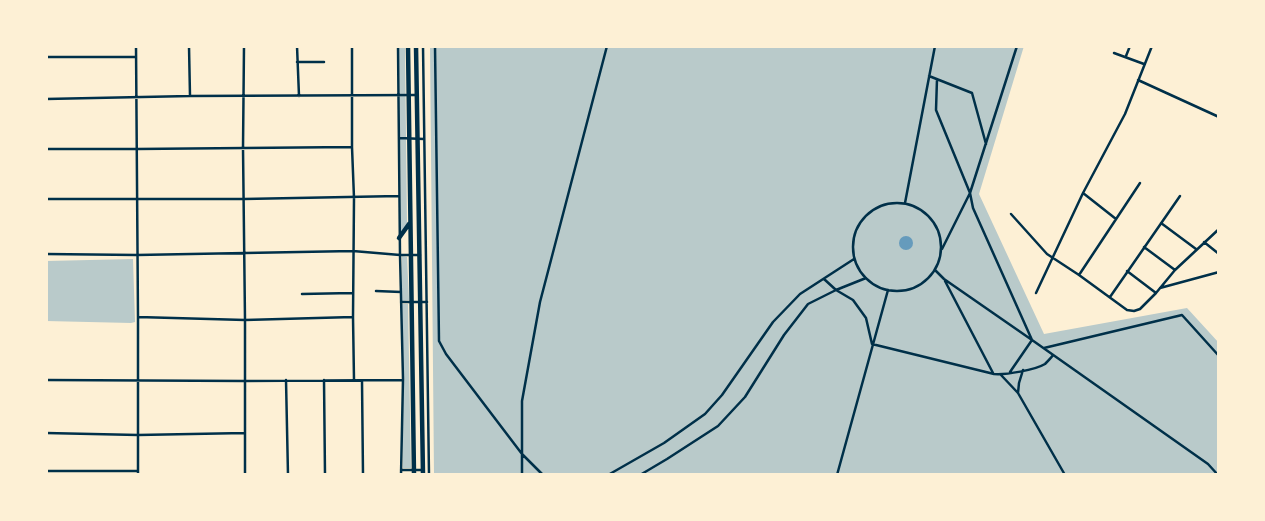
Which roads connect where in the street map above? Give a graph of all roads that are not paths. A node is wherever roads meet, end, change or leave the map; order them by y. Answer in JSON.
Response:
{"nodes":[{"id":1,"x":136,"y":46,"type":"edge"},
{"id":2,"x":189,"y":46,"type":"edge"},
{"id":3,"x":244,"y":46,"type":"edge"},
{"id":4,"x":297,"y":46,"type":"edge"},
{"id":5,"x":352,"y":46,"type":"edge"},
{"id":6,"x":398,"y":46,"type":"edge"},
{"id":7,"x":408,"y":46,"type":"edge"},
{"id":8,"x":416,"y":46,"type":"edge"},
{"id":9,"x":424,"y":46,"type":"edge"},
{"id":10,"x":435,"y":46,"type":"edge"},
{"id":11,"x":607,"y":46,"type":"edge"},
{"id":12,"x":935,"y":46,"type":"edge"},
{"id":13,"x":1017,"y":46,"type":"edge"},
{"id":14,"x":1130,"y":46,"type":"edge"},
{"id":15,"x":1152,"y":46,"type":"edge"},
{"id":16,"x":1114,"y":53,"type":"dead end"},
{"id":17,"x":46,"y":57,"type":"edge"},
{"id":18,"x":136,"y":57,"type":"junction"},
{"id":19,"x":1125,"y":57,"type":"junction"},
{"id":20,"x":297,"y":62,"type":"junction"},
{"id":21,"x":324,"y":62,"type":"dead end"},
{"id":22,"x":1144,"y":64,"type":"junction"},
{"id":23,"x":929,"y":76,"type":"junction"},
{"id":24,"x":937,"y":79,"type":"junction"},
{"id":25,"x":1138,"y":80,"type":"junction"},
{"id":26,"x":409,"y":95,"type":"junction"},
{"id":27,"x":417,"y":95,"type":"junction"},
{"id":28,"x":190,"y":96,"type":"junction"},
{"id":29,"x":245,"y":96,"type":"junction"},
{"id":30,"x":298,"y":96,"type":"junction"},
{"id":31,"x":352,"y":96,"type":"junction"},
{"id":32,"x":399,"y":96,"type":"junction"},
{"id":33,"x":136,"y":98,"type":"junction"},
{"id":34,"x":46,"y":99,"type":"edge"},
{"id":35,"x":1219,"y":117,"type":"edge"},
{"id":36,"x":399,"y":138,"type":"junction"},
{"id":37,"x":409,"y":139,"type":"junction"},
{"id":38,"x":418,"y":139,"type":"junction"},
{"id":39,"x":424,"y":139,"type":"junction"},
{"id":40,"x":986,"y":144,"type":"junction"},
{"id":41,"x":352,"y":147,"type":"junction"},
{"id":42,"x":243,"y":148,"type":"junction"},
{"id":43,"x":46,"y":149,"type":"edge"},
{"id":44,"x":137,"y":149,"type":"junction"},
{"id":45,"x":1140,"y":183,"type":"dead end"},
{"id":46,"x":970,"y":193,"type":"junction"},
{"id":47,"x":1083,"y":193,"type":"junction"},
{"id":48,"x":399,"y":196,"type":"junction"},
{"id":49,"x":1180,"y":196,"type":"dead end"},
{"id":50,"x":354,"y":198,"type":"junction"},
{"id":51,"x":46,"y":199,"type":"edge"},
{"id":52,"x":137,"y":199,"type":"junction"},
{"id":53,"x":244,"y":199,"type":"junction"},
{"id":54,"x":905,"y":203,"type":"junction"},
{"id":55,"x":1011,"y":214,"type":"dead end"},
{"id":56,"x":1116,"y":219,"type":"junction"},
{"id":57,"x":410,"y":223,"type":"junction"},
{"id":58,"x":1161,"y":223,"type":"junction"},
{"id":59,"x":1219,"y":230,"type":"edge"},
{"id":60,"x":399,"y":238,"type":"junction"},
{"id":61,"x":1204,"y":242,"type":"junction"},
{"id":62,"x":1144,"y":247,"type":"junction"},
{"id":63,"x":942,"y":249,"type":"junction"},
{"id":64,"x":1196,"y":250,"type":"junction"},
{"id":65,"x":353,"y":251,"type":"junction"},
{"id":66,"x":245,"y":252,"type":"junction"},
{"id":67,"x":46,"y":254,"type":"edge"},
{"id":68,"x":1219,"y":254,"type":"edge"},
{"id":69,"x":137,"y":255,"type":"junction"},
{"id":70,"x":400,"y":255,"type":"junction"},
{"id":71,"x":410,"y":255,"type":"junction"},
{"id":72,"x":420,"y":255,"type":"junction"},
{"id":73,"x":1052,"y":258,"type":"junction"},
{"id":74,"x":854,"y":259,"type":"junction"},
{"id":75,"x":935,"y":270,"type":"junction"},
{"id":76,"x":1175,"y":270,"type":"junction"},
{"id":77,"x":1127,"y":271,"type":"junction"},
{"id":78,"x":1219,"y":272,"type":"edge"},
{"id":79,"x":1079,"y":275,"type":"junction"},
{"id":80,"x":866,"y":278,"type":"junction"},
{"id":81,"x":824,"y":279,"type":"junction"},
{"id":82,"x":944,"y":279,"type":"junction"},
{"id":83,"x":1160,"y":288,"type":"junction"},
{"id":84,"x":836,"y":290,"type":"junction"},
{"id":85,"x":888,"y":290,"type":"junction"},
{"id":86,"x":376,"y":291,"type":"dead end"},
{"id":87,"x":401,"y":292,"type":"junction"},
{"id":88,"x":1036,"y":293,"type":"dead end"},
{"id":89,"x":1156,"y":293,"type":"junction"},
{"id":90,"x":302,"y":294,"type":"dead end"},
{"id":91,"x":352,"y":294,"type":"junction"},
{"id":92,"x":1110,"y":298,"type":"junction"},
{"id":93,"x":401,"y":302,"type":"junction"},
{"id":94,"x":411,"y":302,"type":"junction"},
{"id":95,"x":420,"y":302,"type":"junction"},
{"id":96,"x":427,"y":302,"type":"junction"},
{"id":97,"x":138,"y":317,"type":"junction"},
{"id":98,"x":352,"y":317,"type":"junction"},
{"id":99,"x":245,"y":320,"type":"junction"},
{"id":100,"x":1032,"y":340,"type":"junction"},
{"id":101,"x":872,"y":344,"type":"junction"},
{"id":102,"x":1044,"y":348,"type":"junction"},
{"id":103,"x":1053,"y":355,"type":"junction"},
{"id":104,"x":1219,"y":356,"type":"edge"},
{"id":105,"x":1023,"y":370,"type":"junction"},
{"id":106,"x":1009,"y":373,"type":"junction"},
{"id":107,"x":994,"y":374,"type":"junction"},
{"id":108,"x":1001,"y":375,"type":"junction"},
{"id":109,"x":46,"y":380,"type":"edge"},
{"id":110,"x":138,"y":380,"type":"junction"},
{"id":111,"x":286,"y":380,"type":"junction"},
{"id":112,"x":324,"y":380,"type":"junction"},
{"id":113,"x":354,"y":380,"type":"junction"},
{"id":114,"x":362,"y":380,"type":"junction"},
{"id":115,"x":403,"y":380,"type":"junction"},
{"id":116,"x":245,"y":381,"type":"junction"},
{"id":117,"x":1018,"y":393,"type":"junction"},
{"id":118,"x":46,"y":433,"type":"edge"},
{"id":119,"x":245,"y":433,"type":"junction"},
{"id":120,"x":138,"y":435,"type":"junction"},
{"id":121,"x":522,"y":454,"type":"junction"},
{"id":122,"x":400,"y":470,"type":"junction"},
{"id":123,"x":46,"y":471,"type":"edge"},
{"id":124,"x":138,"y":471,"type":"junction"},
{"id":125,"x":414,"y":473,"type":"edge"},
{"id":126,"x":423,"y":473,"type":"edge"},
{"id":127,"x":138,"y":475,"type":"edge"},
{"id":128,"x":245,"y":475,"type":"edge"},
{"id":129,"x":288,"y":475,"type":"edge"},
{"id":130,"x":325,"y":475,"type":"edge"},
{"id":131,"x":364,"y":475,"type":"edge"},
{"id":132,"x":400,"y":475,"type":"edge"},
{"id":133,"x":429,"y":475,"type":"edge"},
{"id":134,"x":522,"y":475,"type":"edge"},
{"id":135,"x":543,"y":475,"type":"edge"},
{"id":136,"x":608,"y":475,"type":"edge"},
{"id":137,"x":640,"y":475,"type":"edge"},
{"id":138,"x":837,"y":475,"type":"edge"},
{"id":139,"x":1065,"y":475,"type":"edge"},
{"id":140,"x":1218,"y":475,"type":"edge"}],
"edges":[{"from":1,"to":18,"type":"street"},
{"from":2,"to":28,"type":"street"},
{"from":3,"to":29,"type":"street"},
{"from":4,"to":20,"type":"street"},
{"from":5,"to":31,"type":"street"},
{"from":6,"to":32,"type":"street"},
{"from":7,"to":26,"type":"main road"},
{"from":8,"to":27,"type":"main road"},
{"from":9,"to":39,"type":"street"},
{"from":10,"to":121,"type":"street"},
{"from":11,"to":121,"type":"street"},
{"from":12,"to":23,"type":"street"},
{"from":13,"to":40,"type":"street"},
{"from":14,"to":19,"type":"street"},
{"from":15,"to":22,"type":"street"},
{"from":16,"to":19,"type":"street"},
{"from":17,"to":18,"type":"street"},
{"from":18,"to":33,"type":"street"},
{"from":19,"to":22,"type":"street"},
{"from":20,"to":21,"type":"street"},
{"from":20,"to":30,"type":"street"},
{"from":22,"to":25,"type":"street"},
{"from":23,"to":24,"type":"street"},
{"from":23,"to":54,"type":"street"},
{"from":24,"to":40,"type":"street"},
{"from":24,"to":46,"type":"street"},
{"from":25,"to":35,"type":"street"},
{"from":25,"to":47,"type":"street"},
{"from":26,"to":27,"type":"street"},
{"from":26,"to":32,"type":"street"},
{"from":26,"to":37,"type":"main road"},
{"from":27,"to":38,"type":"main road"},
{"from":28,"to":29,"type":"street"},
{"from":28,"to":33,"type":"street"},
{"from":29,"to":30,"type":"street"},
{"from":29,"to":42,"type":"street"},
{"from":30,"to":31,"type":"street"},
{"from":31,"to":32,"type":"street"},
{"from":31,"to":41,"type":"street"},
{"from":32,"to":36,"type":"street"},
{"from":33,"to":34,"type":"street"},
{"from":33,"to":44,"type":"street"},
{"from":36,"to":37,"type":"street"},
{"from":36,"to":48,"type":"street"},
{"from":37,"to":38,"type":"street"},
{"from":37,"to":57,"type":"main road"},
{"from":38,"to":39,"type":"street"},
{"from":38,"to":72,"type":"main road"},
{"from":39,"to":96,"type":"street"},
{"from":40,"to":46,"type":"street"},
{"from":41,"to":42,"type":"street"},
{"from":41,"to":50,"type":"street"},
{"from":42,"to":44,"type":"street"},
{"from":42,"to":53,"type":"street"},
{"from":43,"to":44,"type":"street"},
{"from":44,"to":52,"type":"street"},
{"from":45,"to":56,"type":"street"},
{"from":46,"to":63,"type":"street"},
{"from":46,"to":100,"type":"street"},
{"from":47,"to":56,"type":"street"},
{"from":47,"to":73,"type":"street"},
{"from":48,"to":50,"type":"street"},
{"from":48,"to":60,"type":"street"},
{"from":49,"to":58,"type":"street"},
{"from":50,"to":53,"type":"street"},
{"from":50,"to":65,"type":"street"},
{"from":51,"to":52,"type":"street"},
{"from":52,"to":53,"type":"street"},
{"from":52,"to":69,"type":"street"},
{"from":53,"to":66,"type":"street"},
{"from":54,"to":63,"type":"street"},
{"from":54,"to":74,"type":"street"},
{"from":55,"to":73,"type":"street"},
{"from":56,"to":79,"type":"street"},
{"from":57,"to":60,"type":"main road"},
{"from":57,"to":71,"type":"main road"},
{"from":58,"to":62,"type":"street"},
{"from":58,"to":64,"type":"street"},
{"from":59,"to":61,"type":"street"},
{"from":60,"to":70,"type":"street"},
{"from":61,"to":64,"type":"street"},
{"from":61,"to":68,"type":"street"},
{"from":62,"to":76,"type":"street"},
{"from":62,"to":77,"type":"street"},
{"from":63,"to":75,"type":"street"},
{"from":64,"to":76,"type":"street"},
{"from":65,"to":66,"type":"street"},
{"from":65,"to":70,"type":"street"},
{"from":65,"to":91,"type":"street"},
{"from":66,"to":69,"type":"street"},
{"from":66,"to":99,"type":"street"},
{"from":67,"to":69,"type":"street"},
{"from":69,"to":97,"type":"street"},
{"from":70,"to":71,"type":"street"},
{"from":70,"to":87,"type":"street"},
{"from":71,"to":72,"type":"street"},
{"from":71,"to":94,"type":"main road"},
{"from":72,"to":95,"type":"main road"},
{"from":73,"to":79,"type":"street"},
{"from":73,"to":88,"type":"street"},
{"from":74,"to":80,"type":"street"},
{"from":74,"to":81,"type":"street"},
{"from":75,"to":82,"type":"street"},
{"from":75,"to":85,"type":"street"},
{"from":76,"to":83,"type":"street"},
{"from":77,"to":89,"type":"street"},
{"from":77,"to":92,"type":"street"},
{"from":78,"to":83,"type":"street"},
{"from":79,"to":92,"type":"street"},
{"from":80,"to":84,"type":"street"},
{"from":80,"to":85,"type":"street"},
{"from":81,"to":84,"type":"street"},
{"from":81,"to":136,"type":"street"},
{"from":82,"to":100,"type":"street"},
{"from":82,"to":107,"type":"street"},
{"from":83,"to":89,"type":"street"},
{"from":84,"to":101,"type":"street"},
{"from":84,"to":137,"type":"street"},
{"from":85,"to":101,"type":"street"},
{"from":86,"to":87,"type":"street"},
{"from":87,"to":93,"type":"street"},
{"from":89,"to":92,"type":"street"},
{"from":90,"to":91,"type":"street"},
{"from":91,"to":98,"type":"street"},
{"from":93,"to":94,"type":"street"},
{"from":93,"to":115,"type":"street"},
{"from":94,"to":95,"type":"street"},
{"from":94,"to":125,"type":"main road"},
{"from":95,"to":96,"type":"street"},
{"from":95,"to":126,"type":"main road"},
{"from":96,"to":133,"type":"street"},
{"from":97,"to":99,"type":"street"},
{"from":97,"to":110,"type":"street"},
{"from":98,"to":99,"type":"street"},
{"from":98,"to":113,"type":"street"},
{"from":99,"to":116,"type":"street"},
{"from":100,"to":102,"type":"street"},
{"from":100,"to":106,"type":"street"},
{"from":101,"to":107,"type":"street"},
{"from":101,"to":138,"type":"street"},
{"from":102,"to":103,"type":"street"},
{"from":102,"to":104,"type":"street"},
{"from":103,"to":105,"type":"street"},
{"from":103,"to":140,"type":"street"},
{"from":105,"to":106,"type":"street"},
{"from":105,"to":117,"type":"street"},
{"from":106,"to":108,"type":"street"},
{"from":107,"to":108,"type":"street"},
{"from":108,"to":117,"type":"street"},
{"from":109,"to":110,"type":"street"},
{"from":110,"to":116,"type":"street"},
{"from":110,"to":120,"type":"street"},
{"from":111,"to":112,"type":"street"},
{"from":111,"to":116,"type":"street"},
{"from":111,"to":129,"type":"street"},
{"from":112,"to":113,"type":"street"},
{"from":112,"to":130,"type":"street"},
{"from":113,"to":114,"type":"street"},
{"from":114,"to":115,"type":"street"},
{"from":114,"to":131,"type":"street"},
{"from":115,"to":122,"type":"street"},
{"from":116,"to":119,"type":"street"},
{"from":117,"to":139,"type":"street"},
{"from":118,"to":120,"type":"street"},
{"from":119,"to":120,"type":"street"},
{"from":119,"to":128,"type":"street"},
{"from":120,"to":124,"type":"street"},
{"from":121,"to":134,"type":"street"},
{"from":121,"to":135,"type":"street"},
{"from":122,"to":125,"type":"street"},
{"from":122,"to":132,"type":"street"},
{"from":123,"to":124,"type":"street"},
{"from":124,"to":127,"type":"street"},
{"from":125,"to":126,"type":"street"}]}
